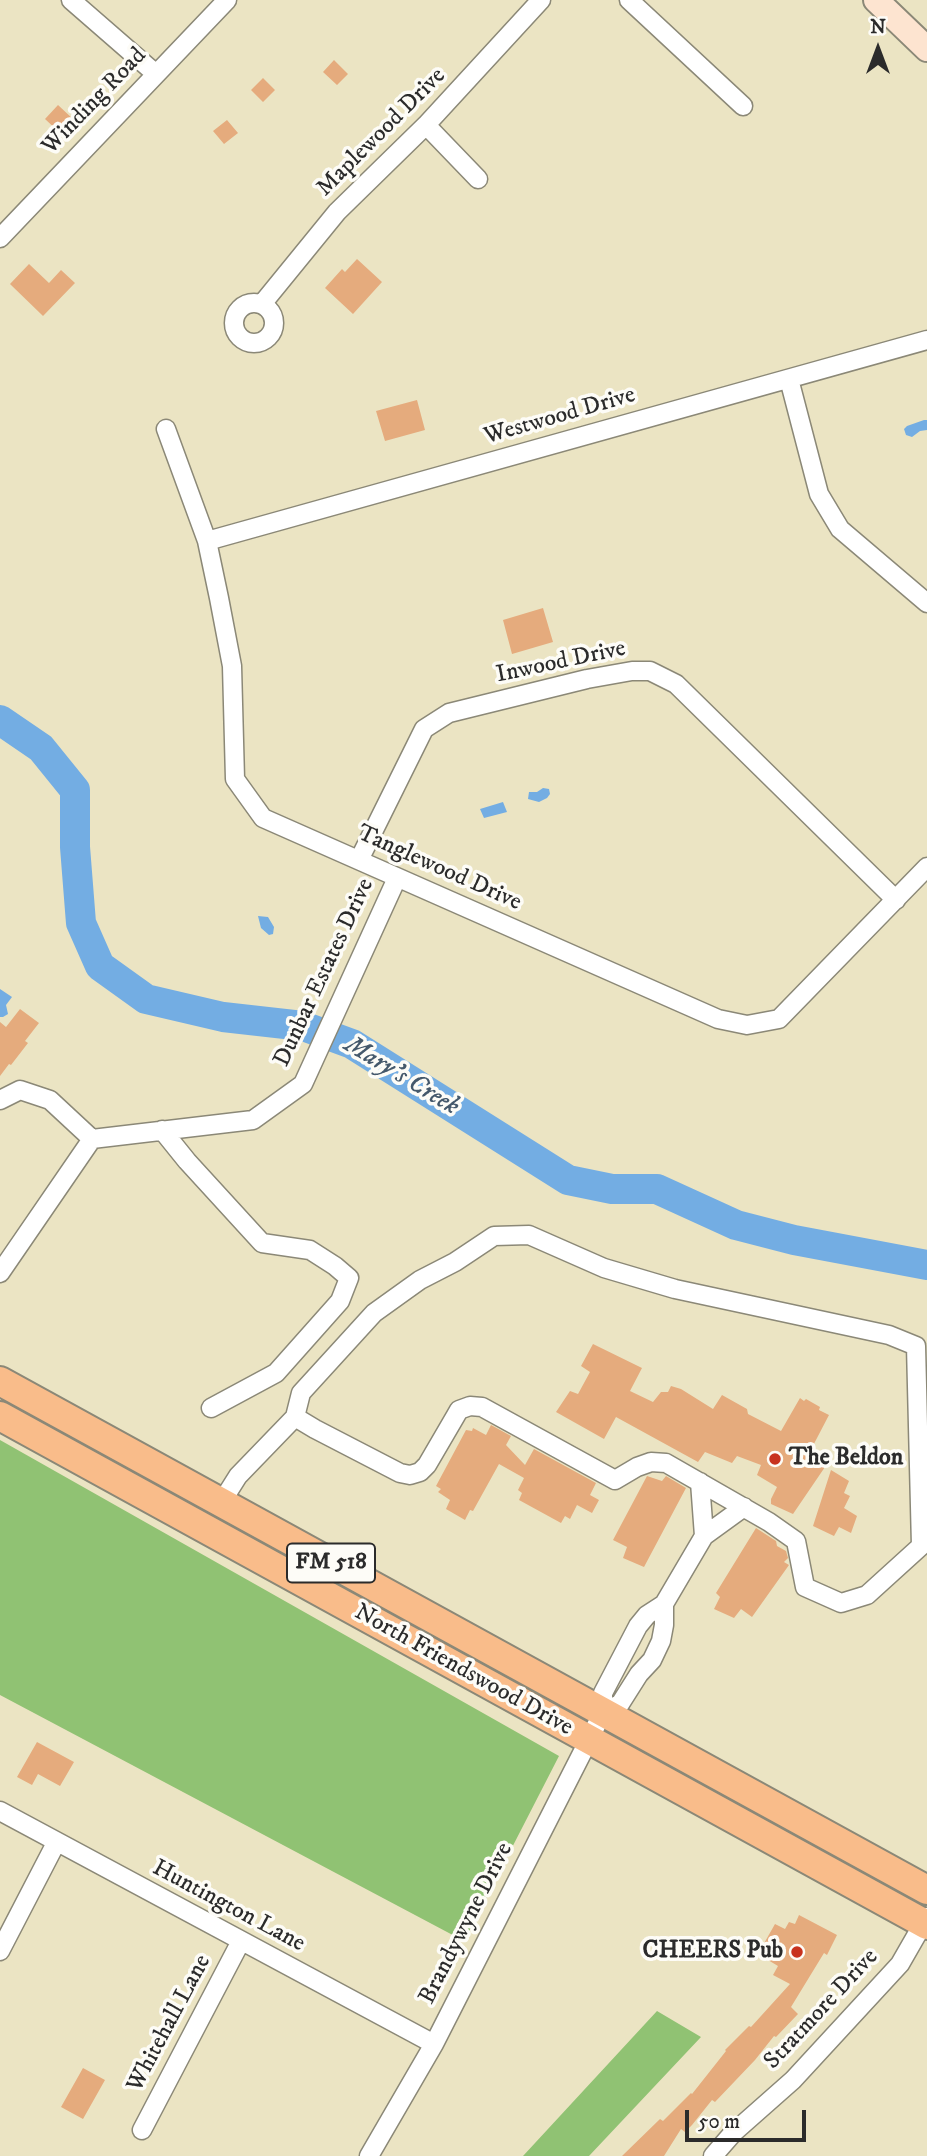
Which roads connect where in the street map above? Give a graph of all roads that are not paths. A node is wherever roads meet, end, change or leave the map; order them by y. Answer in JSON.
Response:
{"nodes":[{"id":1,"x":71,"y":0,"type":"edge"},
{"id":2,"x":227,"y":0,"type":"edge"},
{"id":3,"x":541,"y":0,"type":"edge"},
{"id":4,"x":629,"y":0,"type":"edge"},
{"id":5,"x":876,"y":0,"type":"edge"},
{"id":6,"x":927,"y":49,"type":"edge"},
{"id":7,"x":156,"y":74,"type":"junction"},
{"id":8,"x":743,"y":106,"type":"dead end"},
{"id":9,"x":426,"y":125,"type":"junction"},
{"id":10,"x":478,"y":179,"type":"dead end"},
{"id":11,"x":3,"y":229,"type":"edge"},
{"id":12,"x":262,"y":304,"type":"dead end"},
{"id":13,"x":927,"y":340,"type":"edge"},
{"id":14,"x":789,"y":379,"type":"junction"},
{"id":15,"x":166,"y":429,"type":"dead end"},
{"id":16,"x":207,"y":541,"type":"junction"},
{"id":17,"x":927,"y":603,"type":"edge"},
{"id":18,"x":359,"y":860,"type":"junction"},
{"id":19,"x":927,"y":867,"type":"edge"},
{"id":20,"x":397,"y":878,"type":"junction"},
{"id":21,"x":896,"y":900,"type":"junction"},
{"id":22,"x":0,"y":1083,"type":"edge"},
{"id":23,"x":20,"y":1090,"type":"junction"},
{"id":24,"x":0,"y":1100,"type":"edge"},
{"id":25,"x":162,"y":1130,"type":"junction"},
{"id":26,"x":92,"y":1139,"type":"junction"},
{"id":27,"x":0,"y":1273,"type":"edge"},
{"id":28,"x":0,"y":1381,"type":"edge"},
{"id":29,"x":211,"y":1408,"type":"dead end"},
{"id":30,"x":0,"y":1416,"type":"edge"},
{"id":31,"x":295,"y":1417,"type":"junction"},
{"id":32,"x":700,"y":1482,"type":"junction"},
{"id":33,"x":221,"y":1503,"type":"junction"},
{"id":34,"x":744,"y":1507,"type":"junction"},
{"id":35,"x":704,"y":1536,"type":"junction"},
{"id":36,"x":664,"y":1604,"type":"junction"},
{"id":37,"x":603,"y":1712,"type":"junction"},
{"id":38,"x":588,"y":1740,"type":"junction"},
{"id":39,"x":0,"y":1811,"type":"edge"},
{"id":40,"x":56,"y":1843,"type":"junction"},
{"id":41,"x":927,"y":1890,"type":"edge"},
{"id":42,"x":926,"y":1922,"type":"edge"},
{"id":43,"x":241,"y":1941,"type":"junction"},
{"id":44,"x":0,"y":1951,"type":"edge"},
{"id":45,"x":433,"y":2044,"type":"junction"},
{"id":46,"x":142,"y":2130,"type":"dead end"},
{"id":47,"x":369,"y":2156,"type":"edge"},
{"id":48,"x":713,"y":2156,"type":"edge"}],
"edges":[{"from":1,"to":7,"type":"street"},
{"from":2,"to":7,"type":"street","name":"Winding Road"},
{"from":3,"to":9,"type":"street","name":"Maplewood Drive"},
{"from":4,"to":8,"type":"street"},
{"from":5,"to":6,"type":"street"},
{"from":7,"to":11,"type":"street","name":"Winding Road"},
{"from":9,"to":10,"type":"street"},
{"from":9,"to":12,"type":"street","name":"Maplewood Drive"},
{"from":13,"to":14,"type":"street","name":"Westwood Drive"},
{"from":14,"to":16,"type":"street","name":"Westwood Drive"},
{"from":14,"to":17,"type":"street"},
{"from":15,"to":16,"type":"street","name":"Tanglewood Drive"},
{"from":16,"to":18,"type":"street","name":"Tanglewood Drive"},
{"from":18,"to":20,"type":"street","name":"Tanglewood Drive"},
{"from":18,"to":21,"type":"street","name":"Inwood Drive"},
{"from":19,"to":21,"type":"street","name":"Tanglewood Drive"},
{"from":20,"to":21,"type":"street","name":"Tanglewood Drive"},
{"from":20,"to":25,"type":"street","name":"Dunbar Estates Drive"},
{"from":22,"to":23,"type":"street"},
{"from":23,"to":24,"type":"street"},
{"from":23,"to":26,"type":"street"},
{"from":25,"to":26,"type":"street","name":"Dunbar Estates Drive"},
{"from":25,"to":29,"type":"street"},
{"from":26,"to":27,"type":"street"},
{"from":28,"to":33,"type":"main road","name":"North Friendswood Drive","number":"FM 518"},
{"from":30,"to":38,"type":"main road","name":"North Friendswood Drive","number":"FM 518"},
{"from":31,"to":32,"type":"street"},
{"from":31,"to":33,"type":"street"},
{"from":31,"to":34,"type":"street"},
{"from":32,"to":34,"type":"street"},
{"from":32,"to":35,"type":"street"},
{"from":33,"to":37,"type":"main road","name":"North Friendswood Drive","number":"FM 518"},
{"from":34,"to":35,"type":"street"},
{"from":35,"to":36,"type":"street"},
{"from":36,"to":37,"type":"street"},
{"from":36,"to":37,"type":"street"},
{"from":37,"to":38,"type":"street","name":"Brandywyne Drive"},
{"from":37,"to":41,"type":"main road","name":"North Friendswood Drive","number":"FM 518"},
{"from":38,"to":42,"type":"main road","name":"North Friendswood Drive","number":"FM 518"},
{"from":38,"to":45,"type":"street","name":"Brandywyne Drive"},
{"from":39,"to":40,"type":"street","name":"Huntington Lane"},
{"from":40,"to":43,"type":"street","name":"Huntington Lane"},
{"from":40,"to":44,"type":"street"},
{"from":42,"to":48,"type":"street","name":"Stratmore Drive"},
{"from":43,"to":45,"type":"street","name":"Huntington Lane"},
{"from":43,"to":46,"type":"street","name":"Whitehall Lane"},
{"from":45,"to":47,"type":"street","name":"Brandywyne Drive"}]}
